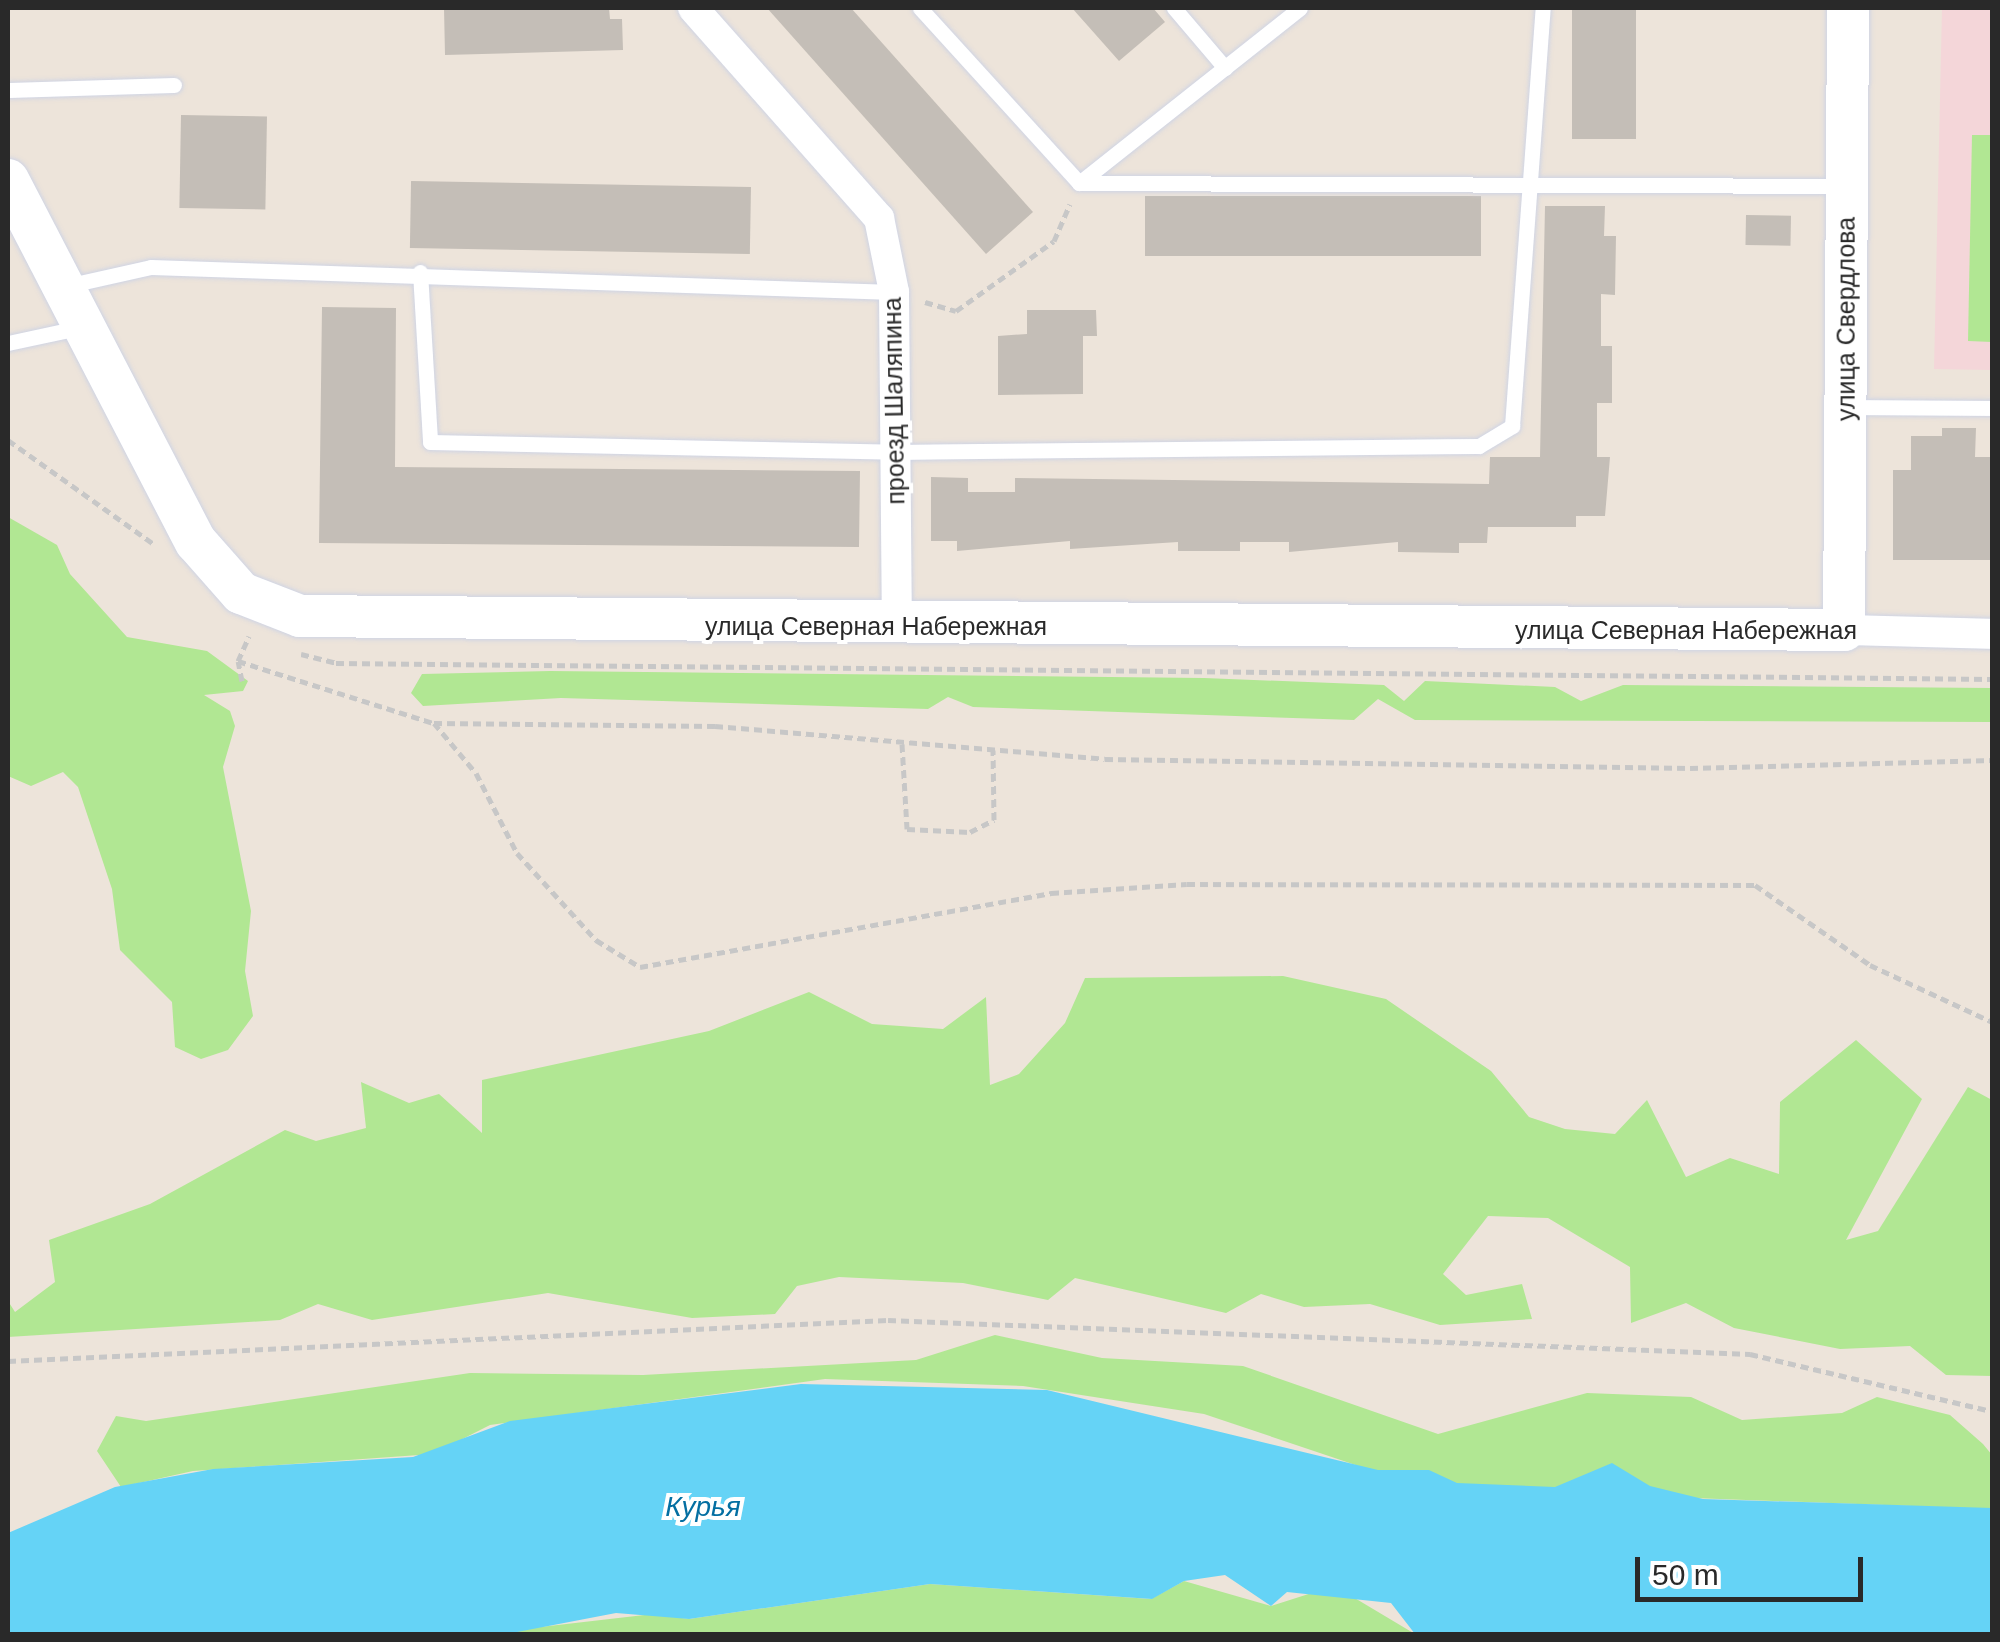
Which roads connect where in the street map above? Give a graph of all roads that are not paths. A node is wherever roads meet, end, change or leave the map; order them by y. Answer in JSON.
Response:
{"nodes":[{"id":1,"x":920,"y":8,"type":"edge"},
{"id":2,"x":1174,"y":8,"type":"edge"},
{"id":3,"x":1300,"y":8,"type":"edge"},
{"id":4,"x":1543,"y":8,"type":"edge"},
{"id":5,"x":1848,"y":8,"type":"edge"},
{"id":6,"x":703,"y":11,"type":"edge"},
{"id":7,"x":1224,"y":68,"type":"junction"},
{"id":8,"x":174,"y":85,"type":"dead end"},
{"id":9,"x":8,"y":90,"type":"edge"},
{"id":10,"x":1533,"y":178,"type":"junction"},
{"id":11,"x":8,"y":180,"type":"edge"},
{"id":12,"x":1079,"y":182,"type":"junction"},
{"id":13,"x":1847,"y":186,"type":"junction"},
{"id":14,"x":420,"y":272,"type":"junction"},
{"id":15,"x":62,"y":286,"type":"junction"},
{"id":16,"x":894,"y":292,"type":"junction"},
{"id":17,"x":82,"y":328,"type":"junction"},
{"id":18,"x":8,"y":343,"type":"edge"},
{"id":19,"x":1846,"y":407,"type":"junction"},
{"id":20,"x":1992,"y":408,"type":"edge"},
{"id":21,"x":895,"y":452,"type":"junction"},
{"id":22,"x":897,"y":626,"type":"junction"},
{"id":23,"x":1844,"y":630,"type":"junction"},
{"id":24,"x":1992,"y":634,"type":"edge"}],
"edges":[{"from":1,"to":12,"type":"lane"},
{"from":2,"to":7,"type":"lane"},
{"from":3,"to":7,"type":"lane"},
{"from":4,"to":10,"type":"lane"},
{"from":5,"to":13,"type":"street","name":"улица Свердлова"},
{"from":6,"to":16,"type":"street","name":"проезд Шаляпина"},
{"from":7,"to":12,"type":"lane"},
{"from":8,"to":9,"type":"lane"},
{"from":10,"to":12,"type":"lane"},
{"from":10,"to":13,"type":"lane"},
{"from":10,"to":21,"type":"lane"},
{"from":11,"to":15,"type":"street","name":"улица Северная Набережная"},
{"from":13,"to":19,"type":"street","name":"улица Свердлова"},
{"from":14,"to":15,"type":"lane"},
{"from":14,"to":16,"type":"lane"},
{"from":14,"to":21,"type":"lane"},
{"from":15,"to":17,"type":"street","name":"улица Северная Набережная"},
{"from":16,"to":21,"type":"street","name":"проезд Шаляпина"},
{"from":17,"to":18,"type":"lane"},
{"from":17,"to":22,"type":"street","name":"улица Северная Набережная"},
{"from":19,"to":20,"type":"lane"},
{"from":19,"to":23,"type":"street","name":"улица Свердлова"},
{"from":21,"to":22,"type":"street","name":"проезд Шаляпина"},
{"from":22,"to":23,"type":"street","name":"улица Северная Набережная"},
{"from":23,"to":24,"type":"street","name":"улица Северная Набережная"}]}
